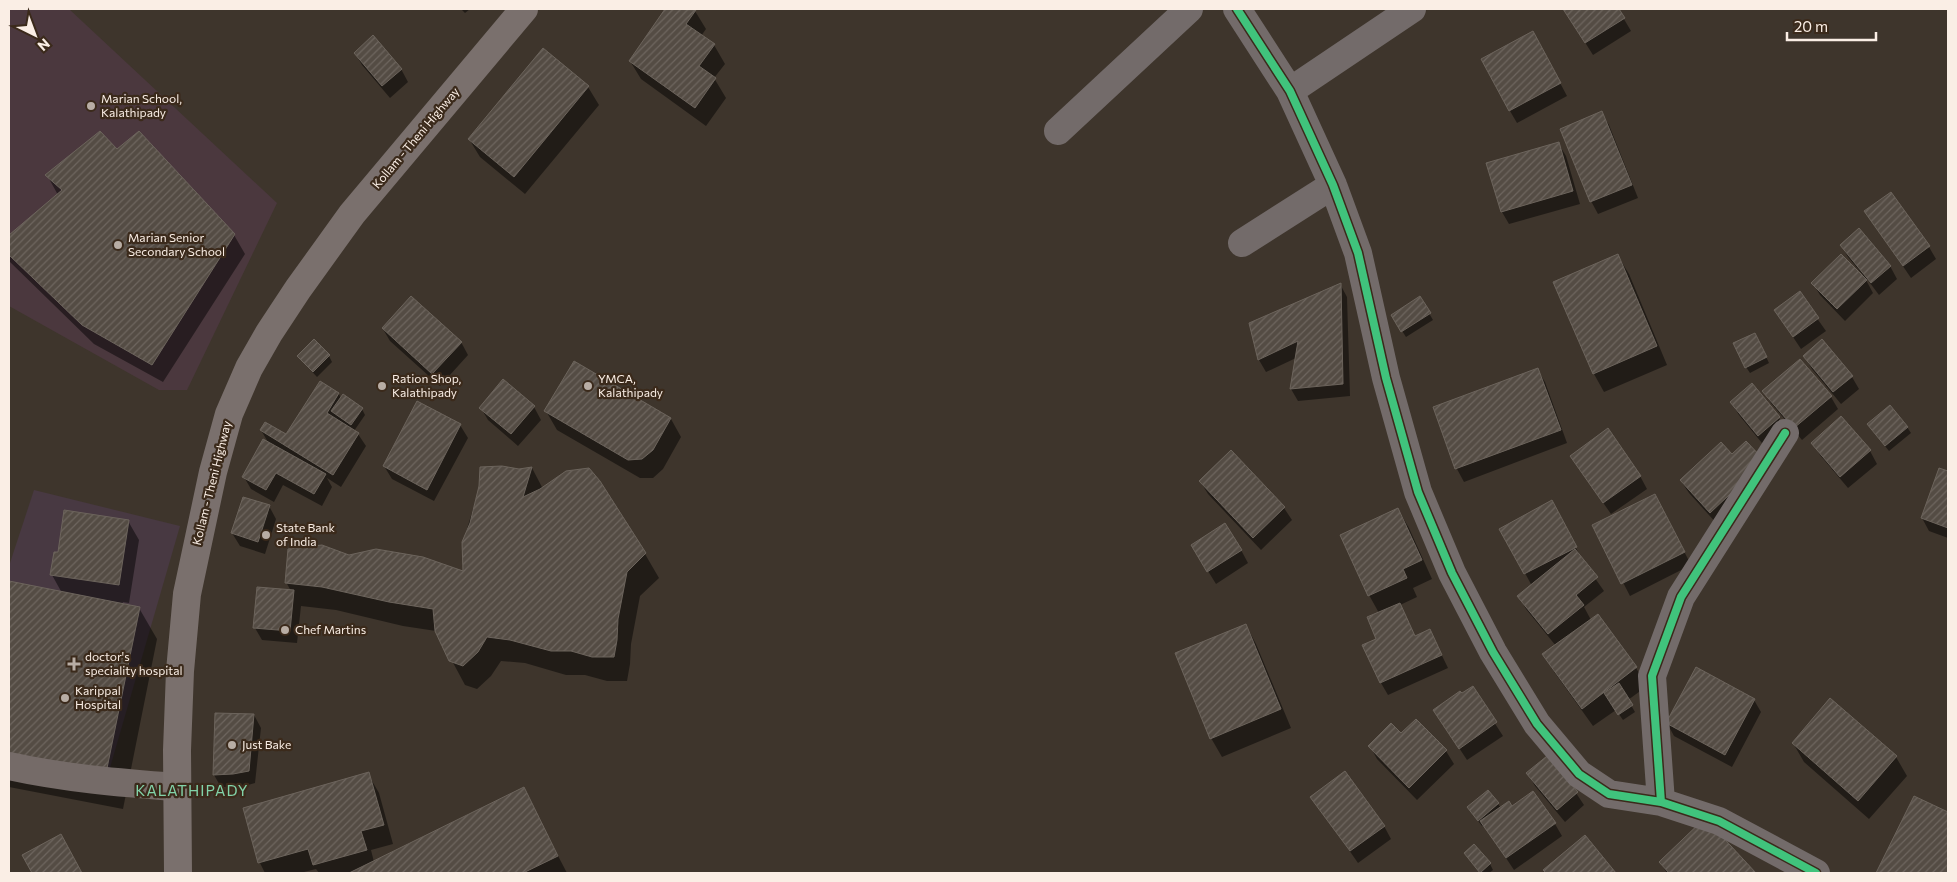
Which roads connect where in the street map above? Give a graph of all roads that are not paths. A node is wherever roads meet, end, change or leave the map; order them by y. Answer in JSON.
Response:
{"nodes":[{"id":1,"x":524,"y":9,"type":"edge"},
{"id":2,"x":1188,"y":9,"type":"edge"},
{"id":3,"x":1237,"y":9,"type":"edge"},
{"id":4,"x":1412,"y":9,"type":"edge"},
{"id":5,"x":1290,"y":91,"type":"junction"},
{"id":6,"x":1058,"y":131,"type":"dead end"},
{"id":7,"x":1333,"y":186,"type":"junction"},
{"id":8,"x":1242,"y":243,"type":"dead end"},
{"id":9,"x":1785,"y":433,"type":"dead end"},
{"id":10,"x":9,"y":766,"type":"edge"},
{"id":11,"x":177,"y":787,"type":"junction"},
{"id":12,"x":1662,"y":802,"type":"junction"},
{"id":13,"x":178,"y":873,"type":"edge"},
{"id":14,"x":1816,"y":873,"type":"edge"}],
"edges":[{"from":1,"to":11,"type":"highway","name":"Kollam - Theni Highway"},
{"from":2,"to":6,"type":"street"},
{"from":3,"to":5,"type":"street"},
{"from":4,"to":5,"type":"street"},
{"from":5,"to":7,"type":"street"},
{"from":7,"to":8,"type":"street"},
{"from":7,"to":12,"type":"street"},
{"from":9,"to":12,"type":"street"},
{"from":10,"to":11,"type":"main road"},
{"from":11,"to":13,"type":"highway","name":"Kollam - Theni Highway"},
{"from":12,"to":14,"type":"street"}]}
